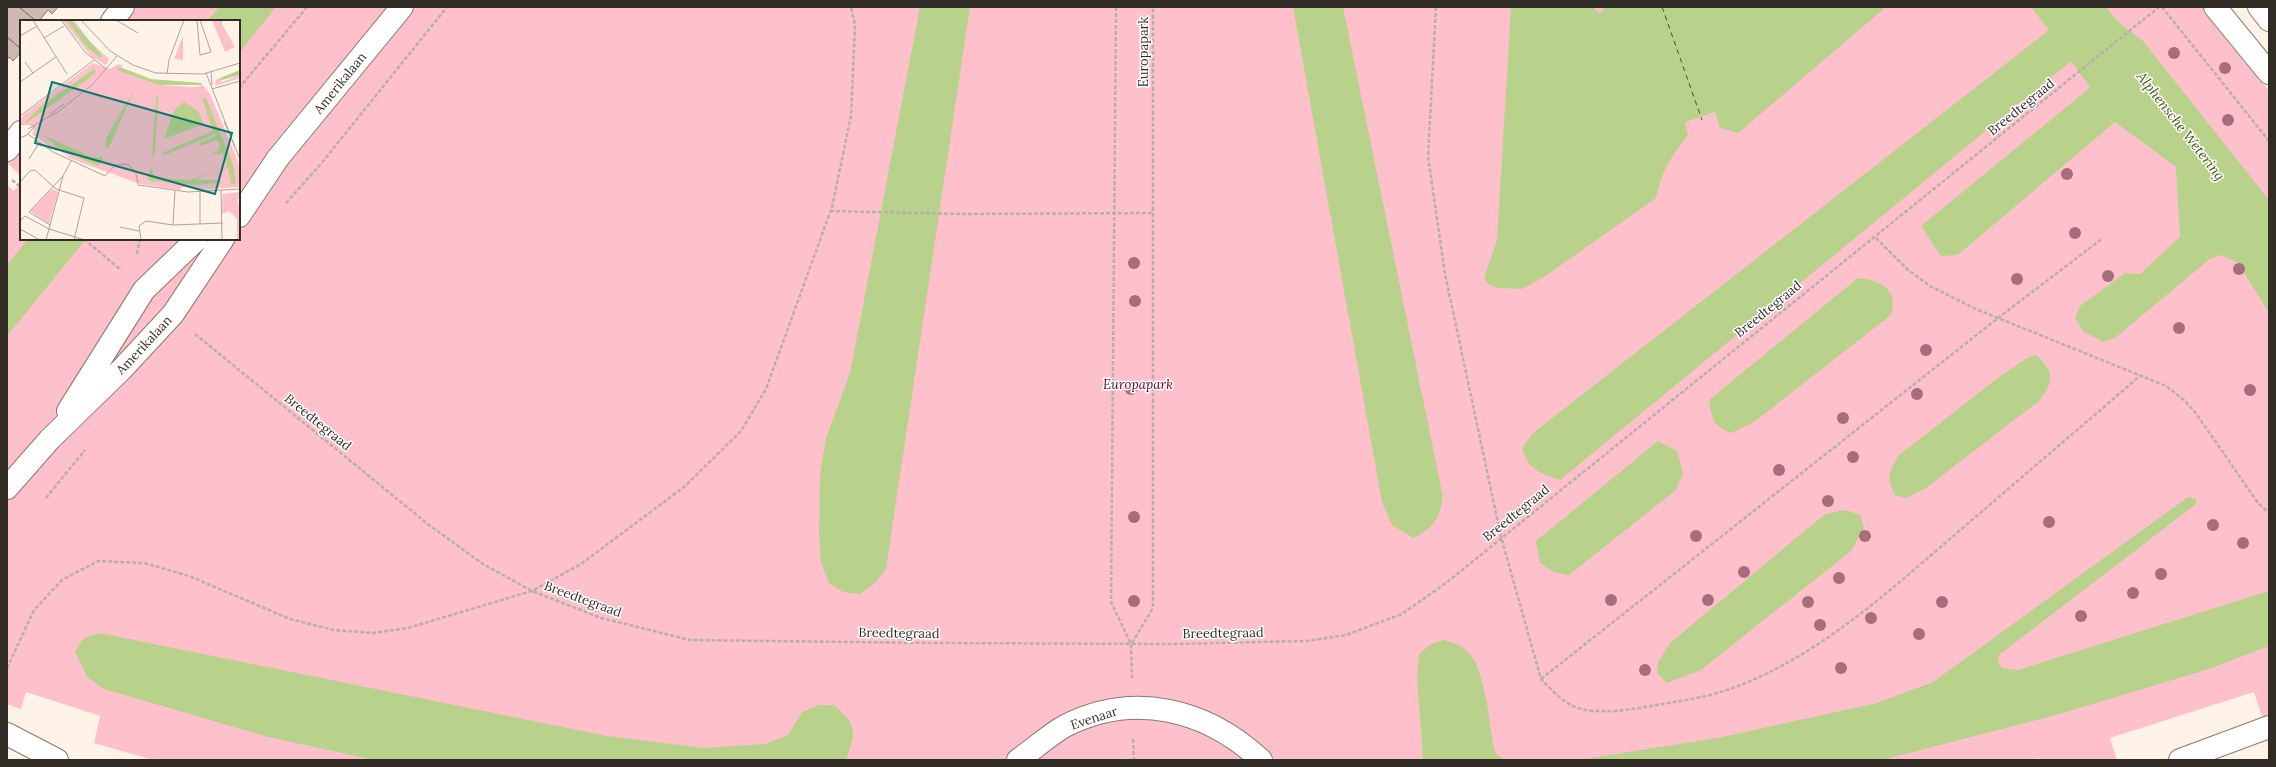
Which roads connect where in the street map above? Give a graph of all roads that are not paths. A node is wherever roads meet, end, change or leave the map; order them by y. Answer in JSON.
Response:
{"nodes":[{"id":1,"x":123,"y":7,"type":"edge"},
{"id":2,"x":402,"y":7,"type":"edge"},
{"id":3,"x":2259,"y":7,"type":"edge"},
{"id":4,"x":2219,"y":9,"type":"edge"},
{"id":5,"x":113,"y":20,"type":"edge"},
{"id":6,"x":2269,"y":20,"type":"edge"},
{"id":7,"x":2269,"y":73,"type":"edge"},
{"id":8,"x":20,"y":133,"type":"edge"},
{"id":9,"x":7,"y":150,"type":"edge"},
{"id":10,"x":278,"y":158,"type":"junction"},
{"id":11,"x":240,"y":196,"type":"edge"},
{"id":12,"x":240,"y":215,"type":"edge"},
{"id":13,"x":195,"y":240,"type":"edge"},
{"id":14,"x":222,"y":240,"type":"edge"},
{"id":15,"x":50,"y":439,"type":"junction"},
{"id":16,"x":7,"y":488,"type":"edge"},
{"id":17,"x":2269,"y":727,"type":"edge"},
{"id":18,"x":7,"y":734,"type":"edge"},
{"id":19,"x":53,"y":760,"type":"edge"},
{"id":20,"x":1018,"y":760,"type":"edge"},
{"id":21,"x":1261,"y":760,"type":"edge"},
{"id":22,"x":2180,"y":760,"type":"edge"}],
"edges":[{"from":1,"to":5,"type":"street"},
{"from":2,"to":10,"type":"street","name":"Amerikalaan"},
{"from":3,"to":6,"type":"street"},
{"from":4,"to":7,"type":"street"},
{"from":8,"to":9,"type":"street"},
{"from":10,"to":11,"type":"street","name":"Amerikalaan"},
{"from":10,"to":12,"type":"street","name":"Amerikalaan"},
{"from":13,"to":15,"type":"street","name":"Amerikalaan"},
{"from":14,"to":15,"type":"street","name":"Amerikalaan"},
{"from":15,"to":16,"type":"street","name":"Amerikalaan"},
{"from":17,"to":22,"type":"street"},
{"from":18,"to":19,"type":"street"},
{"from":20,"to":21,"type":"street","name":"Evenaar"}]}
